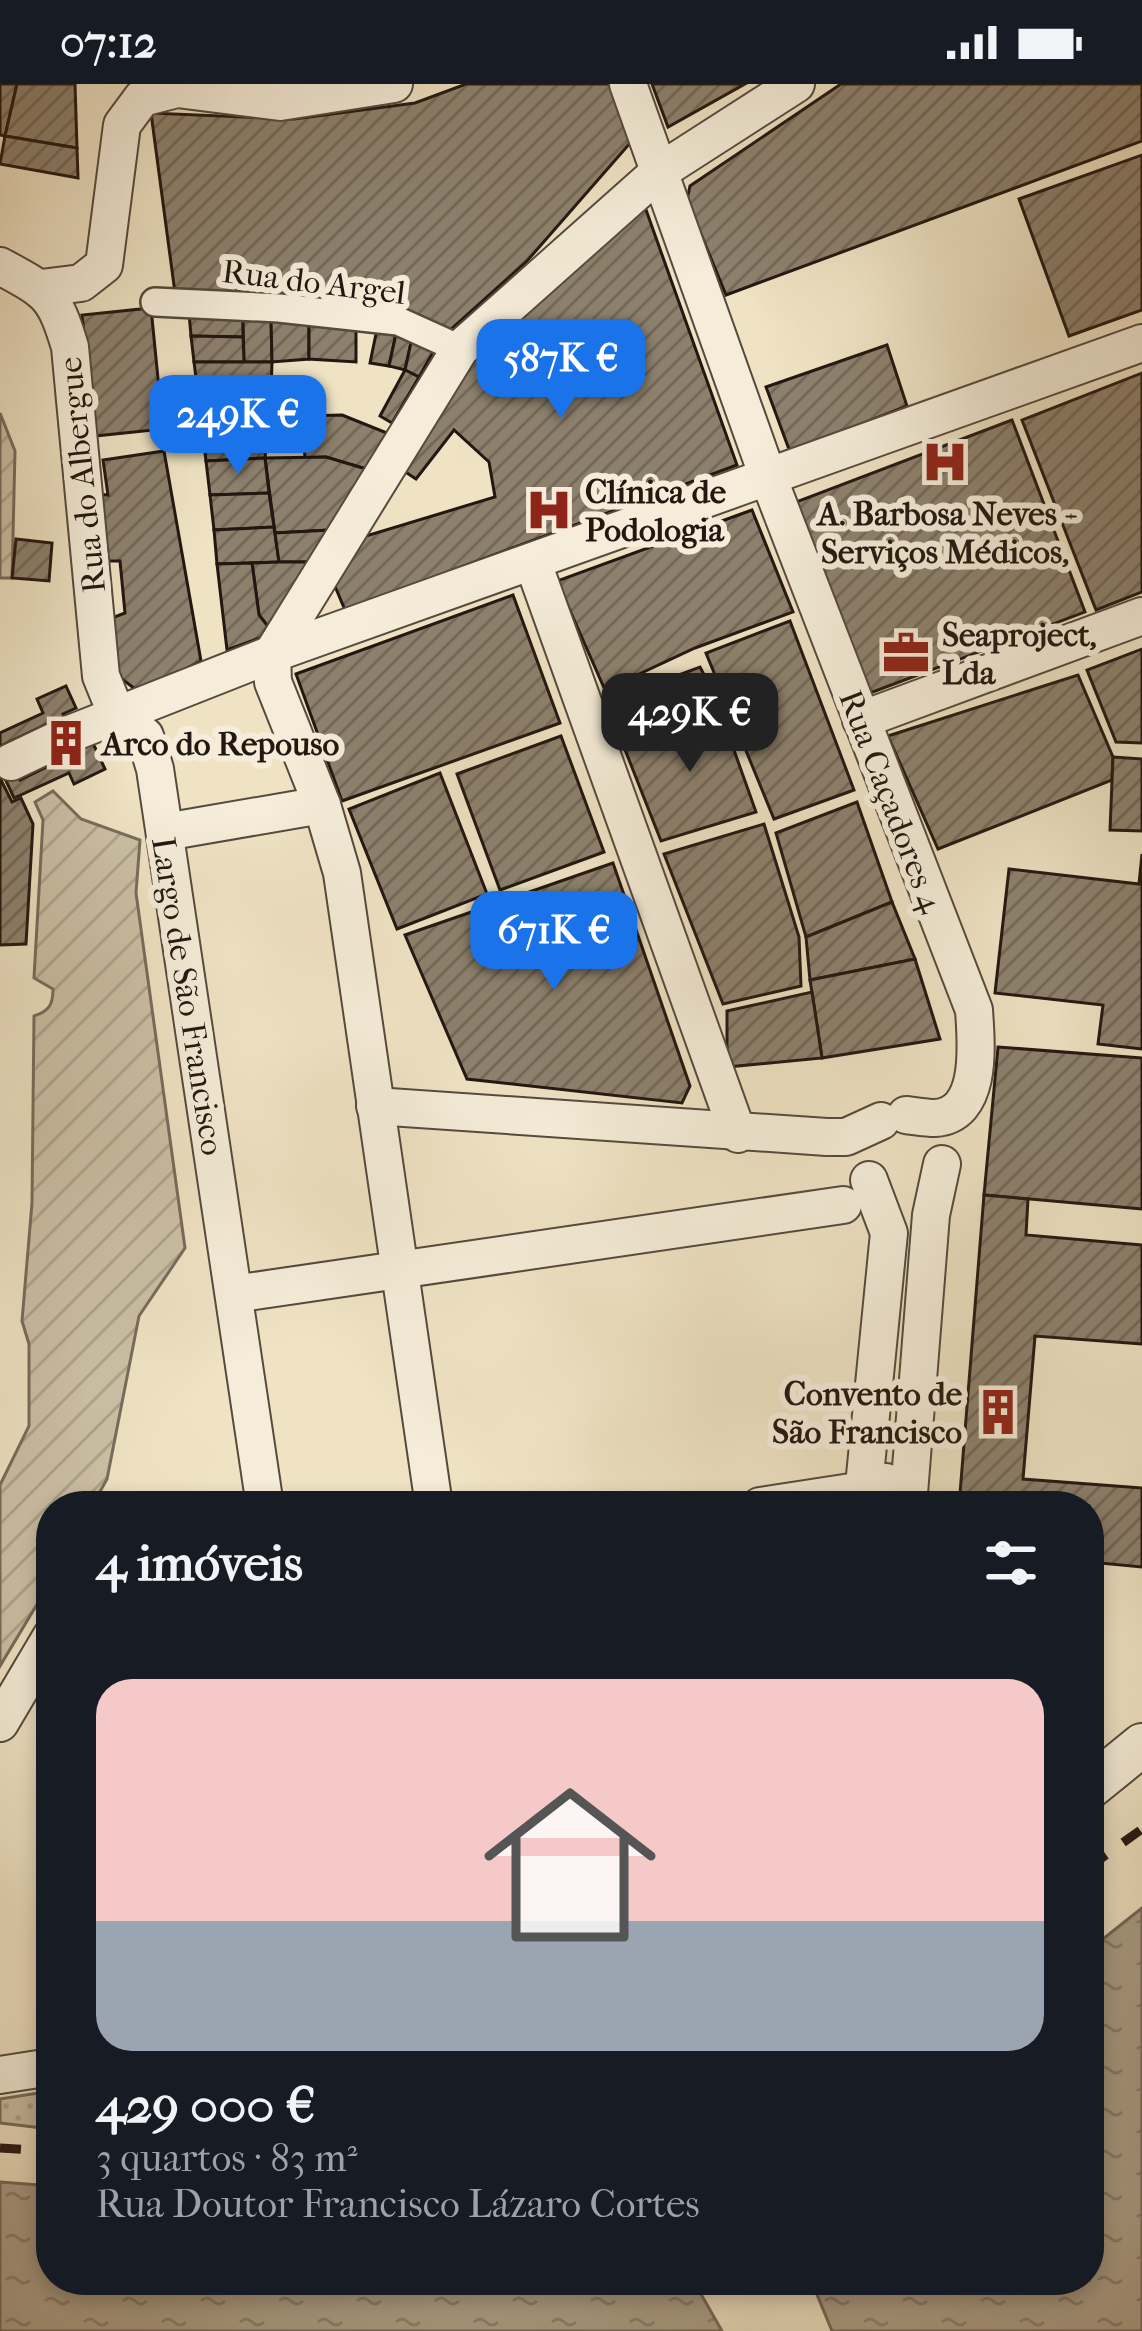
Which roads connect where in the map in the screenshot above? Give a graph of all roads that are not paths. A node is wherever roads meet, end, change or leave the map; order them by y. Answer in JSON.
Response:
{"nodes":[{"id":1,"x":394,"y":84,"type":"edge"},
{"id":2,"x":628,"y":84,"type":"edge"},
{"id":3,"x":796,"y":84,"type":"edge"},
{"id":4,"x":659,"y":172,"type":"junction"},
{"id":5,"x":0,"y":266,"type":"edge"},
{"id":6,"x":41,"y":288,"type":"junction"},
{"id":7,"x":155,"y":302,"type":"dead end"},
{"id":8,"x":1142,"y":344,"type":"edge"},
{"id":9,"x":460,"y":349,"type":"junction"},
{"id":10,"x":768,"y":477,"type":"junction"},
{"id":11,"x":533,"y":563,"type":"junction"},
{"id":12,"x":313,"y":587,"type":"junction"},
{"id":13,"x":1142,"y":616,"type":"edge"},
{"id":14,"x":334,"y":632,"type":"junction"},
{"id":15,"x":272,"y":654,"type":"junction"},
{"id":16,"x":116,"y":712,"type":"junction"},
{"id":17,"x":861,"y":720,"type":"junction"},
{"id":18,"x":11,"y":761,"type":"dead end"},
{"id":19,"x":322,"y":805,"type":"junction"},
{"id":20,"x":165,"y":832,"type":"junction"},
{"id":21,"x":375,"y":1106,"type":"junction"},
{"id":22,"x":894,"y":1118,"type":"junction"},
{"id":23,"x":738,"y":1134,"type":"junction"},
{"id":24,"x":942,"y":1164,"type":"junction"},
{"id":25,"x":869,"y":1180,"type":"junction"},
{"id":26,"x":842,"y":1205,"type":"dead end"},
{"id":27,"x":399,"y":1270,"type":"junction"},
{"id":28,"x":234,"y":1294,"type":"junction"},
{"id":29,"x":913,"y":1443,"type":"junction"},
{"id":30,"x":263,"y":1491,"type":"edge"},
{"id":31,"x":432,"y":1491,"type":"edge"},
{"id":32,"x":874,"y":1491,"type":"edge"},
{"id":33,"x":880,"y":1491,"type":"edge"},
{"id":34,"x":909,"y":1491,"type":"edge"},
{"id":35,"x":36,"y":1662,"type":"edge"},
{"id":36,"x":0,"y":1723,"type":"edge"},
{"id":37,"x":1142,"y":1745,"type":"edge"},
{"id":38,"x":1104,"y":1777,"type":"edge"},
{"id":39,"x":36,"y":2070,"type":"edge"},
{"id":40,"x":0,"y":2075,"type":"edge"}],
"edges":[{"from":1,"to":6,"type":"street"},
{"from":2,"to":4,"type":"street","name":"Rua Caçadores 4"},
{"from":3,"to":4,"type":"street"},
{"from":4,"to":9,"type":"street"},
{"from":4,"to":10,"type":"street","name":"Rua Caçadores 4"},
{"from":5,"to":6,"type":"street"},
{"from":6,"to":16,"type":"street","name":"Rua do Albergue"},
{"from":7,"to":9,"type":"street","name":"Rua do Argel"},
{"from":8,"to":10,"type":"street"},
{"from":9,"to":12,"type":"street"},
{"from":10,"to":11,"type":"street"},
{"from":10,"to":17,"type":"street","name":"Rua Caçadores 4"},
{"from":11,"to":14,"type":"street"},
{"from":11,"to":23,"type":"street"},
{"from":12,"to":14,"type":"street"},
{"from":12,"to":15,"type":"street"},
{"from":13,"to":17,"type":"street"},
{"from":14,"to":15,"type":"street"},
{"from":15,"to":16,"type":"street"},
{"from":15,"to":19,"type":"street"},
{"from":16,"to":18,"type":"street"},
{"from":16,"to":20,"type":"street","name":"Largo de São Francisco"},
{"from":17,"to":22,"type":"street","name":"Rua Caçadores 4"},
{"from":19,"to":20,"type":"street"},
{"from":19,"to":21,"type":"street"},
{"from":20,"to":28,"type":"street","name":"Largo de São Francisco"},
{"from":21,"to":23,"type":"street"},
{"from":21,"to":27,"type":"street"},
{"from":22,"to":23,"type":"street"},
{"from":22,"to":24,"type":"street"},
{"from":22,"to":25,"type":"street"},
{"from":24,"to":25,"type":"street"},
{"from":24,"to":29,"type":"street"},
{"from":25,"to":32,"type":"street"},
{"from":26,"to":27,"type":"street"},
{"from":27,"to":28,"type":"street"},
{"from":27,"to":31,"type":"street"},
{"from":28,"to":30,"type":"street","name":"Largo de São Francisco"},
{"from":29,"to":33,"type":"street"},
{"from":29,"to":34,"type":"street"},
{"from":35,"to":36,"type":"street"},
{"from":37,"to":38,"type":"street"},
{"from":39,"to":40,"type":"street"}]}
